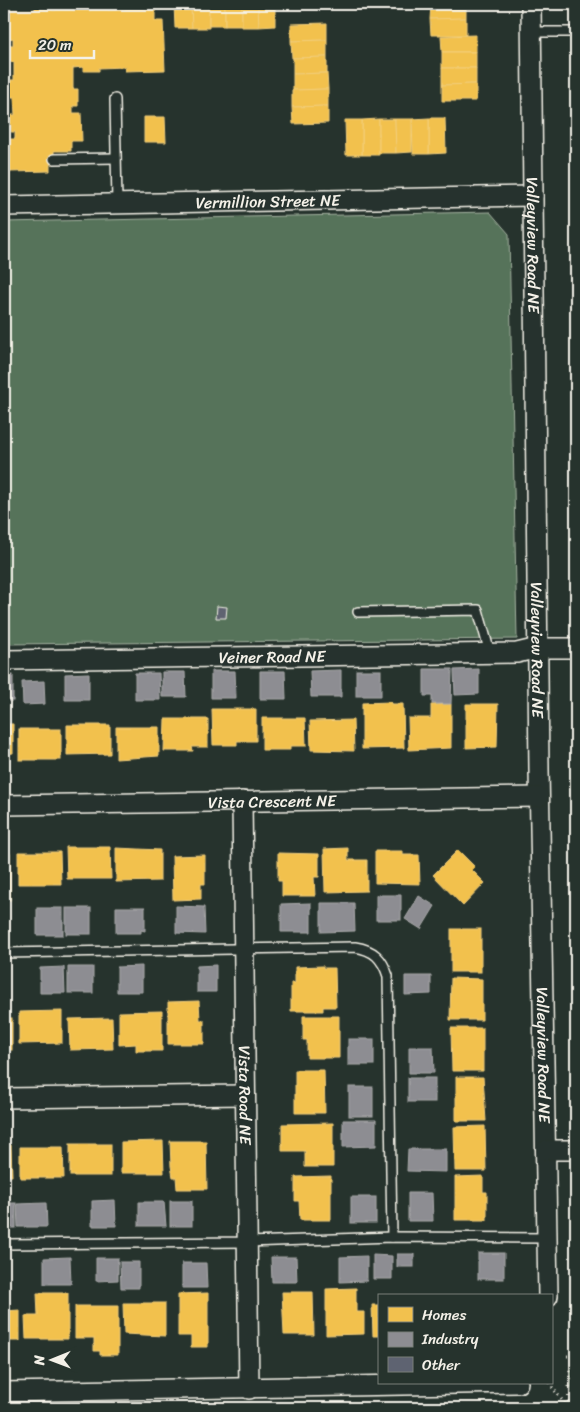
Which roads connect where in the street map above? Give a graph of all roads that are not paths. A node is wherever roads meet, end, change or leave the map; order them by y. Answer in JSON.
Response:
{"nodes":[{"id":1,"x":531,"y":4,"type":"edge"},
{"id":2,"x":532,"y":32,"type":"junction"},
{"id":3,"x":576,"y":32,"type":"edge"},
{"id":4,"x":115,"y":99,"type":"dead end"},
{"id":5,"x":116,"y":158,"type":"junction"},
{"id":6,"x":54,"y":159,"type":"dead end"},
{"id":7,"x":532,"y":196,"type":"junction"},
{"id":8,"x":117,"y":203,"type":"junction"},
{"id":9,"x":4,"y":206,"type":"edge"},
{"id":10,"x":358,"y":612,"type":"dead end"},
{"id":11,"x":538,"y":648,"type":"junction"},
{"id":12,"x":576,"y":648,"type":"edge"},
{"id":13,"x":490,"y":653,"type":"junction"},
{"id":14,"x":4,"y":660,"type":"edge"},
{"id":15,"x":540,"y":797,"type":"junction"},
{"id":16,"x":242,"y":801,"type":"junction"},
{"id":17,"x":4,"y":805,"type":"edge"},
{"id":18,"x":243,"y":950,"type":"junction"},
{"id":19,"x":4,"y":953,"type":"edge"},
{"id":20,"x":245,"y":1095,"type":"junction"},
{"id":21,"x":4,"y":1098,"type":"edge"},
{"id":22,"x":546,"y":1150,"type":"junction"},
{"id":23,"x":576,"y":1150,"type":"edge"},
{"id":24,"x":392,"y":1237,"type":"junction"},
{"id":25,"x":547,"y":1238,"type":"junction"},
{"id":26,"x":247,"y":1242,"type":"junction"},
{"id":27,"x":4,"y":1244,"type":"edge"},
{"id":28,"x":548,"y":1294,"type":"edge"},
{"id":29,"x":464,"y":1384,"type":"edge"},
{"id":30,"x":249,"y":1388,"type":"junction"},
{"id":31,"x":4,"y":1392,"type":"edge"}],
"edges":[{"from":1,"to":2,"type":"street","name":"Valleyview Road NE"},
{"from":2,"to":3,"type":"lane"},
{"from":2,"to":7,"type":"street","name":"Valleyview Road NE"},
{"from":4,"to":5,"type":"lane"},
{"from":5,"to":6,"type":"lane"},
{"from":5,"to":8,"type":"lane"},
{"from":7,"to":8,"type":"street","name":"Vermillion Street NE"},
{"from":7,"to":11,"type":"street","name":"Valleyview Road NE"},
{"from":8,"to":9,"type":"street","name":"Vermillion Street NE"},
{"from":10,"to":13,"type":"lane"},
{"from":11,"to":12,"type":"street","name":"Veiner Road NE"},
{"from":11,"to":13,"type":"street","name":"Veiner Road NE"},
{"from":11,"to":15,"type":"street","name":"Valleyview Road NE"},
{"from":13,"to":14,"type":"street","name":"Veiner Road NE"},
{"from":15,"to":16,"type":"street","name":"Vista Crescent NE"},
{"from":15,"to":22,"type":"street","name":"Valleyview Road NE"},
{"from":16,"to":17,"type":"street","name":"Vista Crescent NE"},
{"from":16,"to":18,"type":"street","name":"Vista Road NE"},
{"from":18,"to":19,"type":"lane"},
{"from":18,"to":20,"type":"street","name":"Vista Road NE"},
{"from":18,"to":24,"type":"lane"},
{"from":20,"to":21,"type":"street"},
{"from":20,"to":26,"type":"street","name":"Vista Road NE"},
{"from":22,"to":23,"type":"street"},
{"from":22,"to":25,"type":"street","name":"Valleyview Road NE"},
{"from":24,"to":25,"type":"lane"},
{"from":24,"to":26,"type":"lane"},
{"from":25,"to":28,"type":"street","name":"Valleyview Road NE"},
{"from":26,"to":27,"type":"lane"},
{"from":26,"to":30,"type":"street","name":"Vista Road NE"},
{"from":29,"to":30,"type":"street"},
{"from":30,"to":31,"type":"street"}]}
